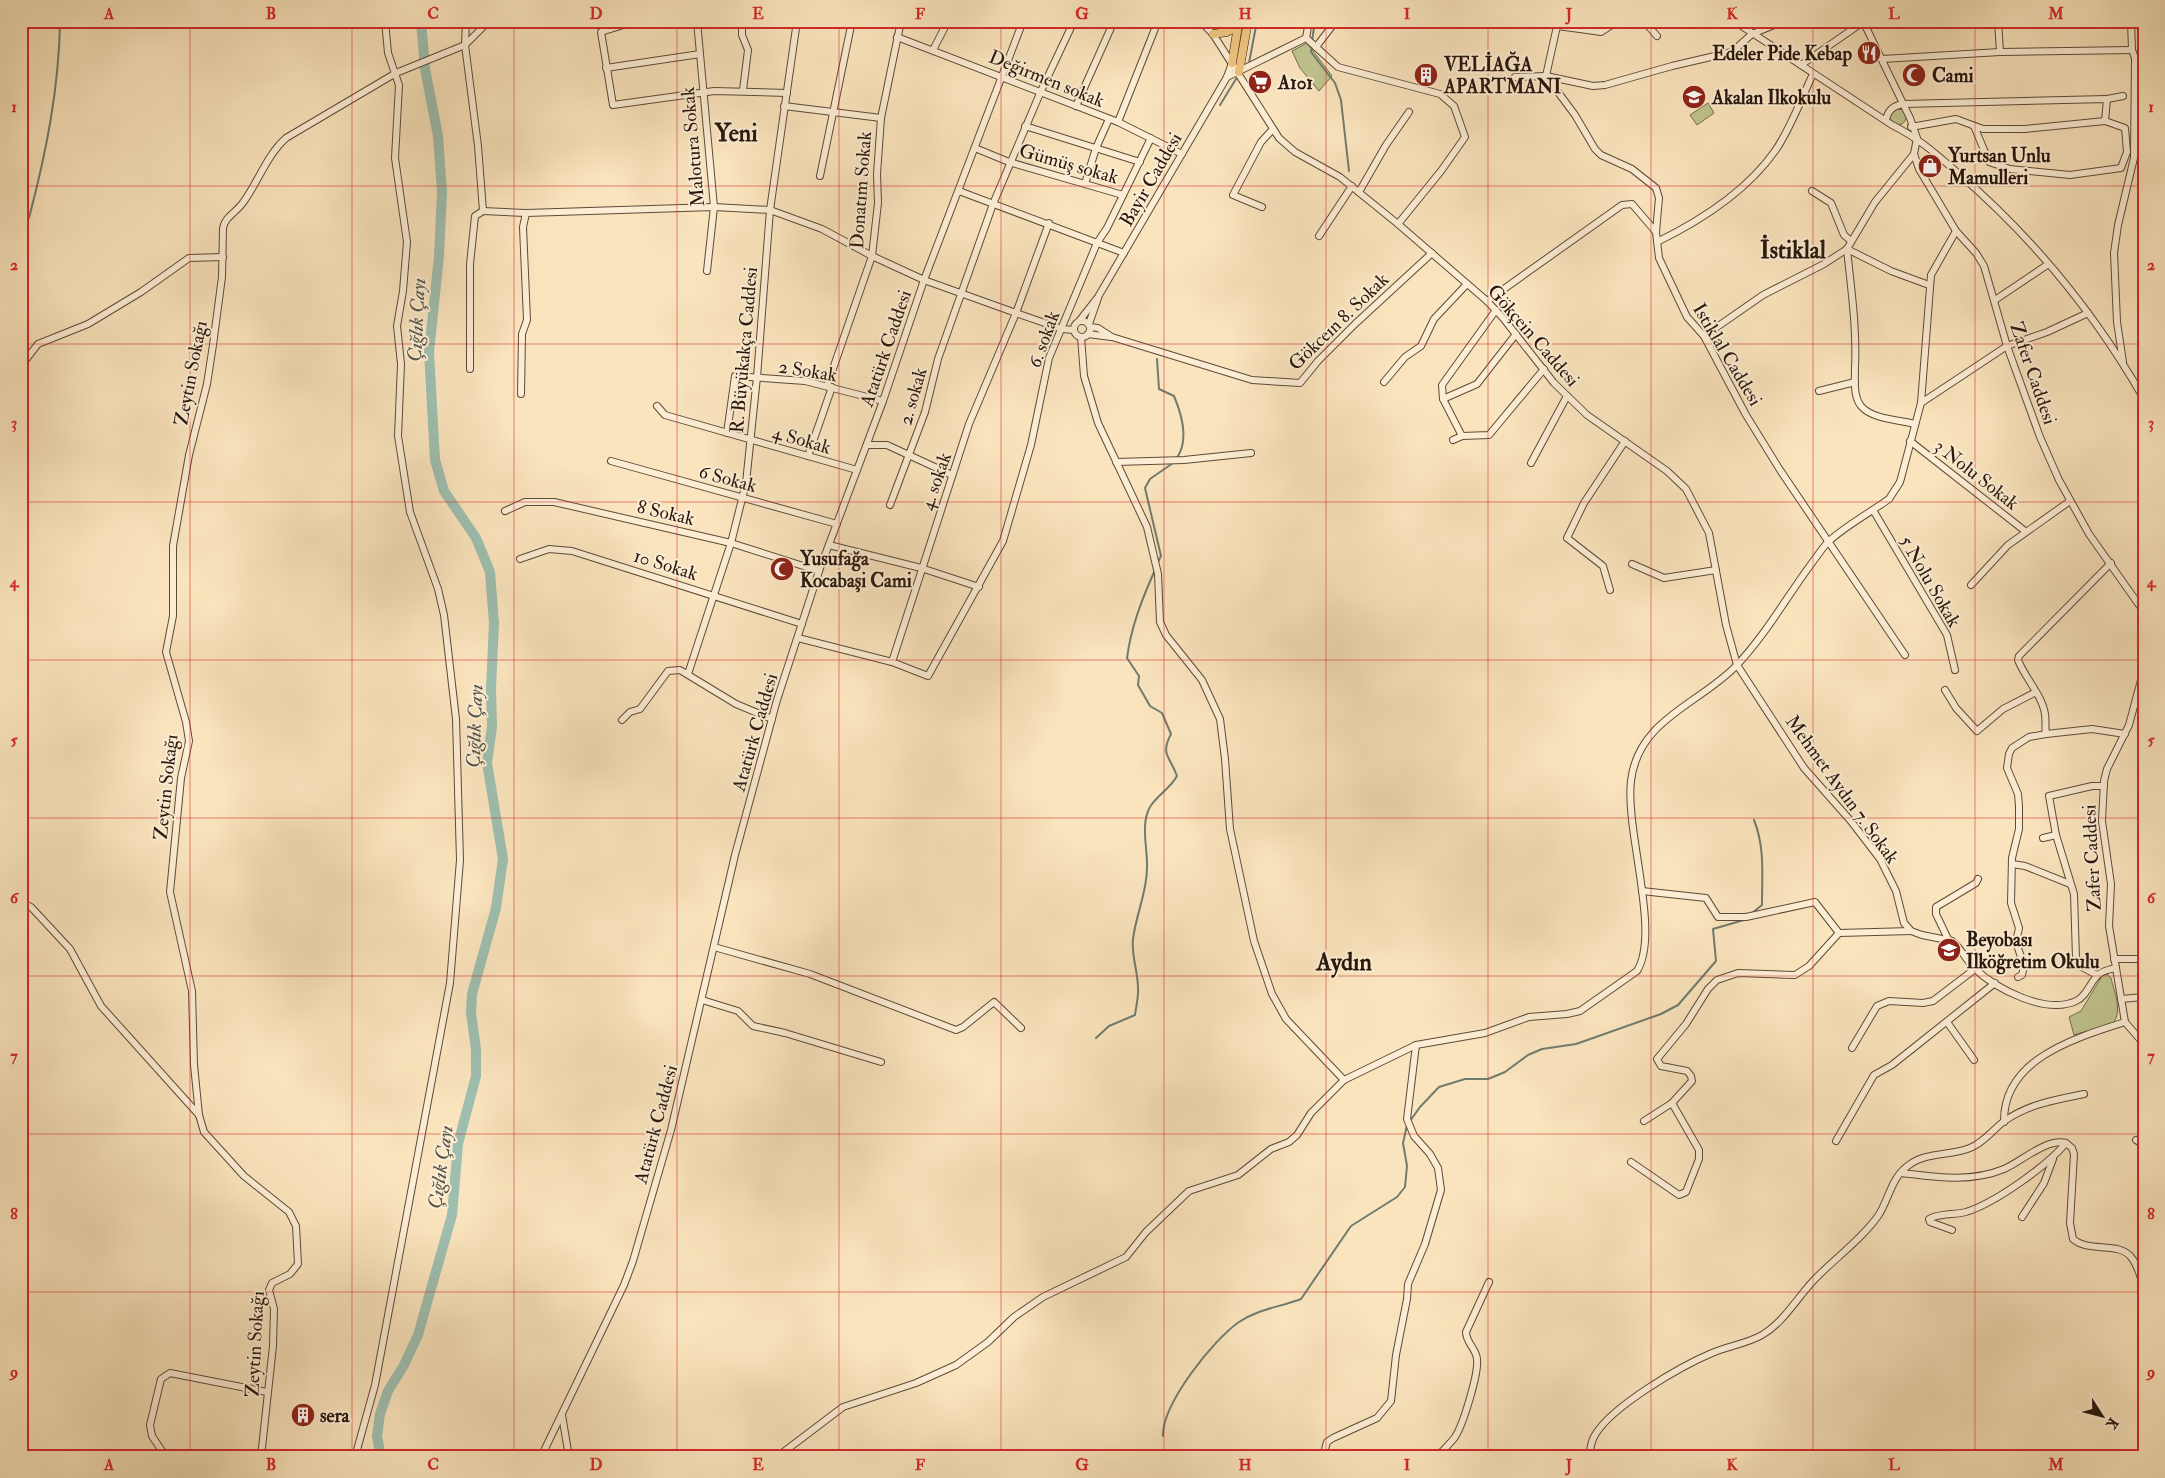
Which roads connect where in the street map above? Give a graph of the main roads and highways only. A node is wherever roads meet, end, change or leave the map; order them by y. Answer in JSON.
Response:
{"nodes":[{"id":1,"x":1248,"y":21,"type":"edge"},
{"id":2,"x":1239,"y":24,"type":"edge"},
{"id":3,"x":1214,"y":34,"type":"road end"},
{"id":4,"x":1232,"y":63,"type":"road end"},
{"id":5,"x":1239,"y":72,"type":"road end"}],
"edges":[{"from":1,"to":5,"type":"main road"},
{"from":2,"to":3,"type":"main road"},
{"from":2,"to":4,"type":"main road"}]}
